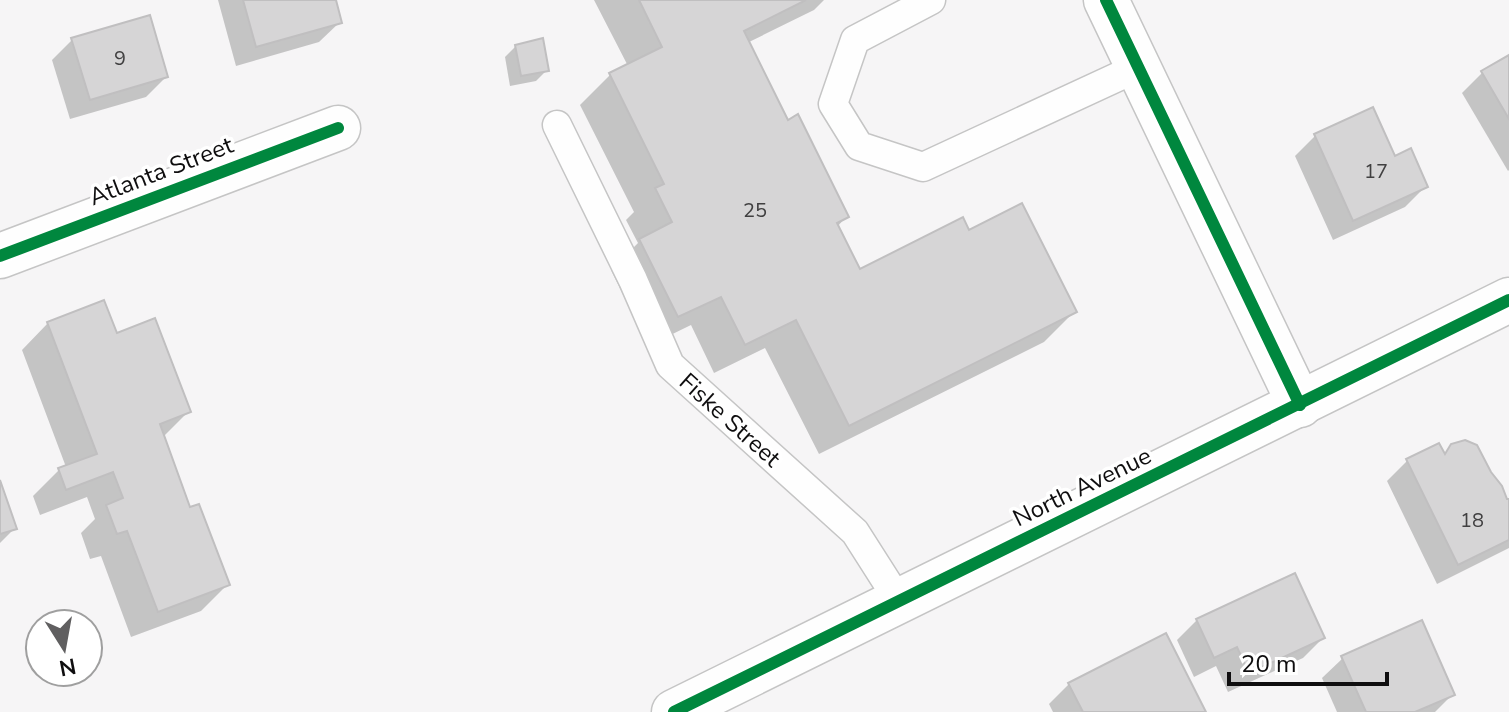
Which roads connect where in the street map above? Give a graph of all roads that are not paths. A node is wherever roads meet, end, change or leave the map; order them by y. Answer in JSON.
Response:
{"nodes":[{"id":1,"x":931,"y":0,"type":"edge"},
{"id":2,"x":1106,"y":0,"type":"edge"},
{"id":3,"x":1139,"y":67,"type":"junction"},
{"id":4,"x":557,"y":125,"type":"dead end"},
{"id":5,"x":338,"y":128,"type":"dead end"},
{"id":6,"x":0,"y":256,"type":"edge"},
{"id":7,"x":1509,"y":300,"type":"edge"},
{"id":8,"x":1300,"y":405,"type":"junction"},
{"id":9,"x":899,"y":601,"type":"junction"},
{"id":10,"x":674,"y":712,"type":"edge"}],
"edges":[{"from":1,"to":3,"type":"lane"},
{"from":2,"to":3,"type":"street"},
{"from":3,"to":8,"type":"street"},
{"from":4,"to":9,"type":"lane","name":"Fiske Street"},
{"from":5,"to":6,"type":"street","name":"Atlanta Street"},
{"from":7,"to":8,"type":"street","name":"North Avenue"},
{"from":8,"to":9,"type":"street","name":"North Avenue"},
{"from":9,"to":10,"type":"street","name":"North Avenue"}]}
